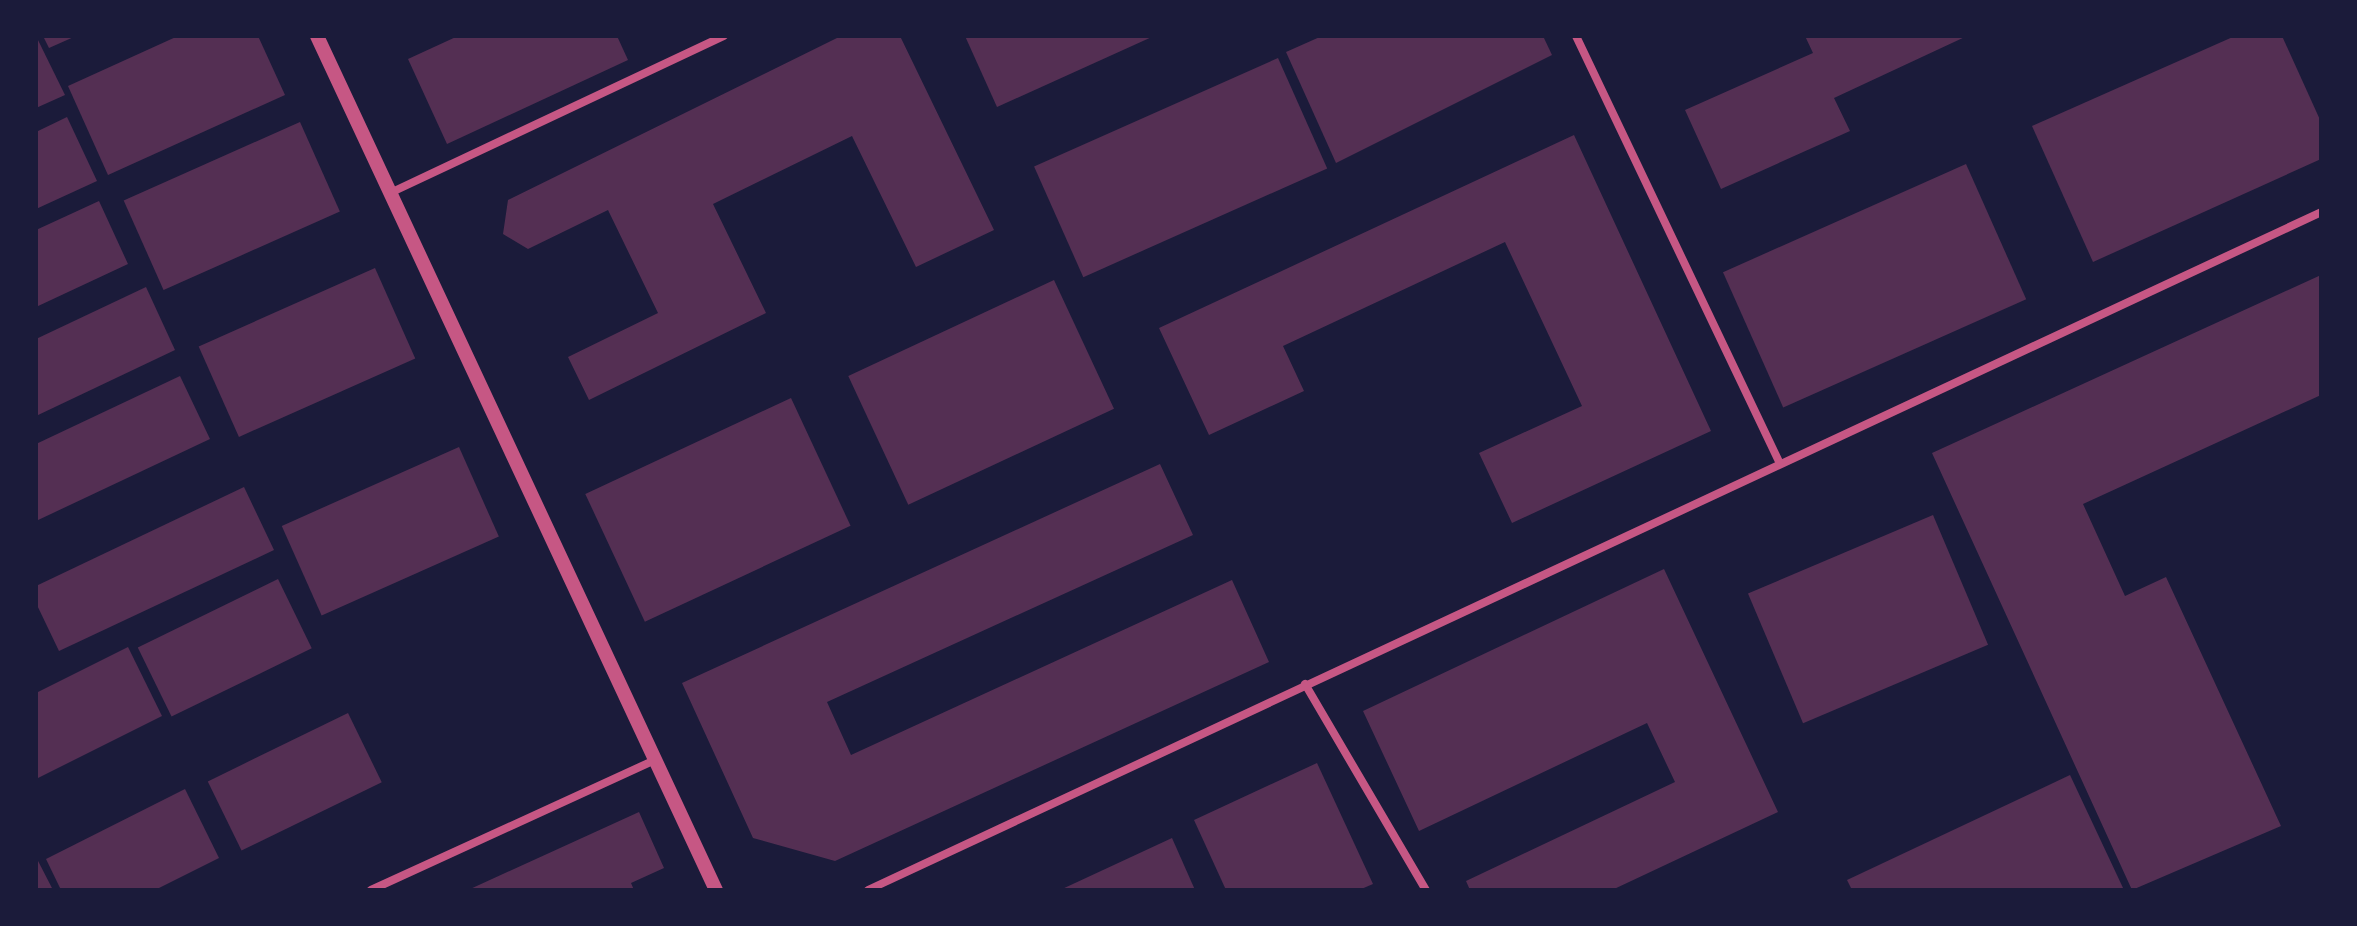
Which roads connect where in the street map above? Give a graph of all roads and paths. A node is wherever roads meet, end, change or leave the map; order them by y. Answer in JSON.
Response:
{"nodes":[{"id":1,"x":317,"y":36,"type":"edge"},
{"id":2,"x":724,"y":36,"type":"edge"},
{"id":3,"x":1576,"y":36,"type":"edge"},
{"id":4,"x":390,"y":193,"type":"junction"},
{"id":5,"x":2321,"y":212,"type":"edge"},
{"id":6,"x":1779,"y":461,"type":"junction"},
{"id":7,"x":1305,"y":684,"type":"junction"},
{"id":8,"x":655,"y":760,"type":"junction"},
{"id":9,"x":371,"y":890,"type":"edge"},
{"id":10,"x":716,"y":890,"type":"edge"},
{"id":11,"x":868,"y":890,"type":"edge"},
{"id":12,"x":1426,"y":890,"type":"edge"}],
"edges":[{"from":1,"to":4,"type":"street"},
{"from":2,"to":4,"type":"street"},
{"from":3,"to":6,"type":"street"},
{"from":4,"to":8,"type":"street"},
{"from":5,"to":6,"type":"street"},
{"from":6,"to":7,"type":"street"},
{"from":7,"to":11,"type":"street"},
{"from":7,"to":12,"type":"street"},
{"from":8,"to":9,"type":"street"},
{"from":8,"to":10,"type":"street"}]}
